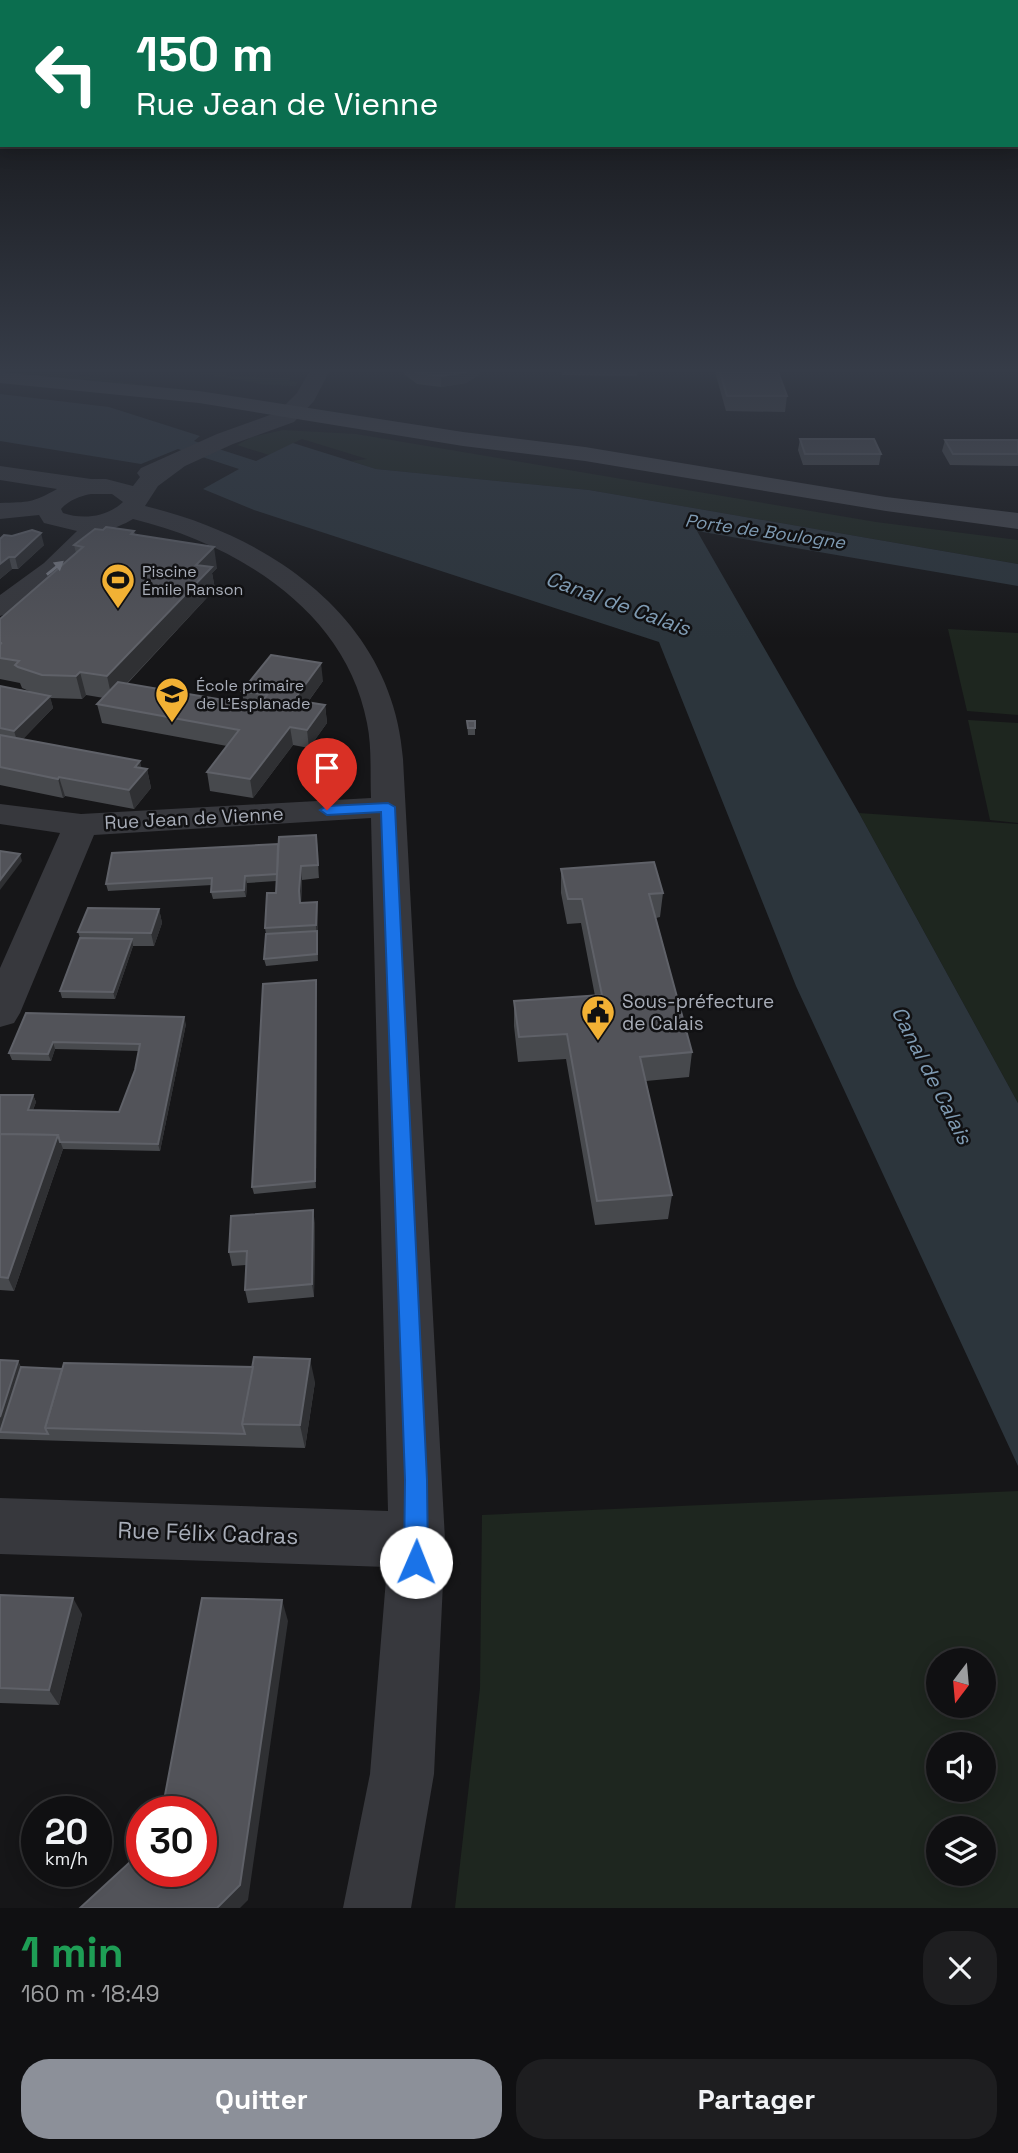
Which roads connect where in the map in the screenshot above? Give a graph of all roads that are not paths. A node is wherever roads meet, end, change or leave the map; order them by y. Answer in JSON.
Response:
{"nodes":[{"id":1,"x":180,"y":461,"type":"edge"},
{"id":2,"x":627,"y":461,"type":"edge"},
{"id":3,"x":174,"y":464,"type":"junction"},
{"id":4,"x":0,"y":475,"type":"edge"},
{"id":5,"x":114,"y":501,"type":"junction"},
{"id":6,"x":51,"y":502,"type":"junction"},
{"id":7,"x":0,"y":510,"type":"edge"},
{"id":8,"x":1018,"y":522,"type":"edge"},
{"id":9,"x":0,"y":608,"type":"edge"},
{"id":10,"x":388,"y":807,"type":"junction"},
{"id":11,"x":0,"y":814,"type":"edge"},
{"id":12,"x":81,"y":825,"type":"junction"},
{"id":13,"x":0,"y":1013,"type":"edge"},
{"id":14,"x":0,"y":1526,"type":"edge"},
{"id":15,"x":417,"y":1540,"type":"junction"},
{"id":16,"x":377,"y":1908,"type":"edge"}],
"edges":[{"from":1,"to":3,"type":"street"},
{"from":2,"to":8,"type":"street"},
{"from":3,"to":5,"type":"street"},
{"from":3,"to":5,"type":"street"},
{"from":4,"to":5,"type":"street"},
{"from":4,"to":6,"type":"street"},
{"from":5,"to":6,"type":"street"},
{"from":5,"to":6,"type":"street"},
{"from":9,"to":5,"type":"street","one_way":true},
{"from":5,"to":10,"type":"street"},
{"from":6,"to":7,"type":"street"},
{"from":10,"to":12,"type":"street","name":"Rue Jean de Vienne"},
{"from":10,"to":15,"type":"street"},
{"from":11,"to":12,"type":"street","name":"Rue Jean de Vienne"},
{"from":12,"to":13,"type":"street"},
{"from":14,"to":15,"type":"street","name":"Rue Félix Cadras"},
{"from":15,"to":16,"type":"street"}]}
